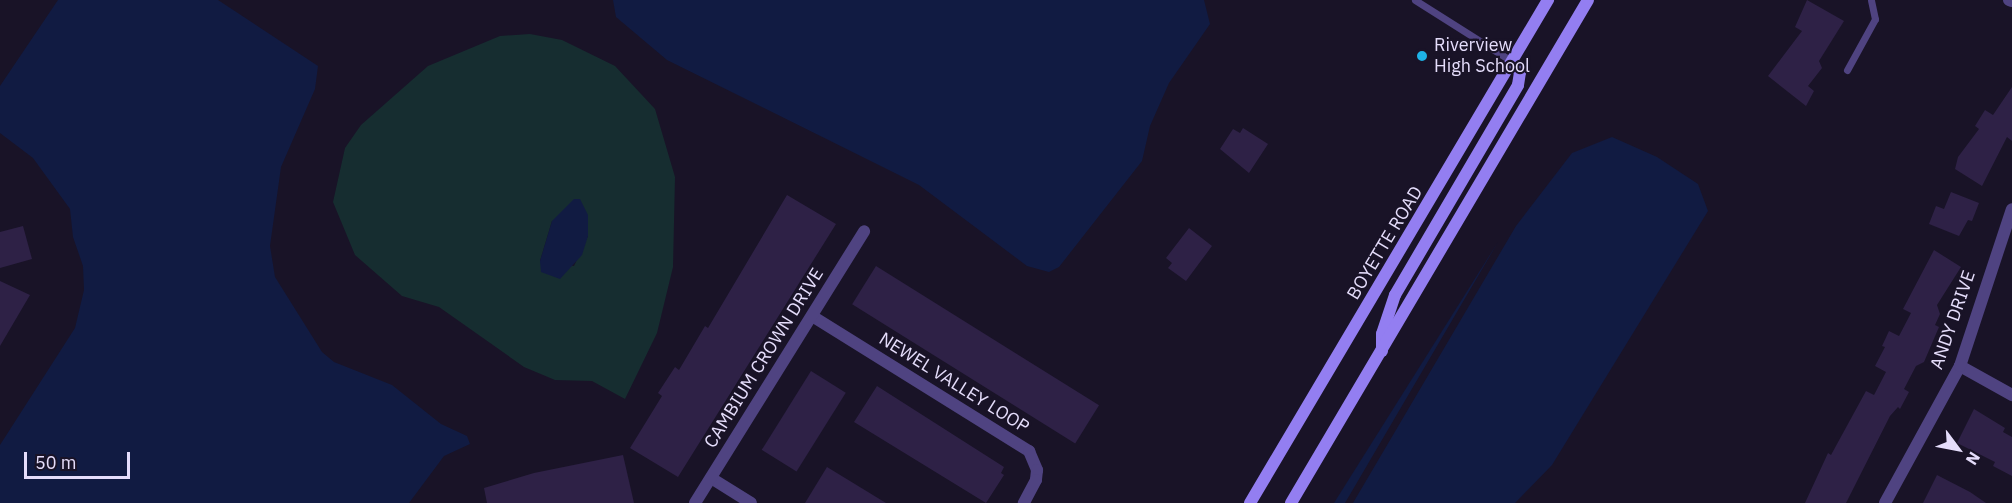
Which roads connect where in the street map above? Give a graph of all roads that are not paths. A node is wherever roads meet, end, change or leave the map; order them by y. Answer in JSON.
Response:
{"nodes":[{"id":1,"x":1415,"y":0,"type":"edge"},
{"id":2,"x":1548,"y":0,"type":"edge"},
{"id":3,"x":1588,"y":0,"type":"edge"},
{"id":4,"x":1871,"y":0,"type":"edge"},
{"id":5,"x":1513,"y":62,"type":"junction"},
{"id":6,"x":1847,"y":70,"type":"dead end"},
{"id":7,"x":2012,"y":209,"type":"edge"},
{"id":8,"x":864,"y":231,"type":"dead end"},
{"id":9,"x":812,"y":316,"type":"junction"},
{"id":10,"x":1382,"y":352,"type":"junction"},
{"id":11,"x":1960,"y":366,"type":"junction"},
{"id":12,"x":2012,"y":394,"type":"edge"},
{"id":13,"x":711,"y":478,"type":"junction"},
{"id":14,"x":695,"y":503,"type":"edge"},
{"id":15,"x":751,"y":503,"type":"edge"},
{"id":16,"x":1024,"y":503,"type":"edge"},
{"id":17,"x":1251,"y":503,"type":"edge"},
{"id":18,"x":1290,"y":503,"type":"edge"},
{"id":19,"x":1885,"y":503,"type":"edge"}],
"edges":[{"from":1,"to":5,"type":"lane"},
{"from":2,"to":5,"type":"main road","name":"BOYETTE ROAD"},
{"from":3,"to":10,"type":"main road"},
{"from":4,"to":6,"type":"lane"},
{"from":5,"to":10,"type":"main road"},
{"from":5,"to":17,"type":"main road","name":"BOYETTE ROAD"},
{"from":7,"to":11,"type":"street","name":"ANDY DRIVE"},
{"from":8,"to":9,"type":"street","name":"CAMBIUM CROWN DRIVE"},
{"from":9,"to":13,"type":"street","name":"CAMBIUM CROWN DRIVE"},
{"from":9,"to":16,"type":"street","name":"NEWEL VALLEY LOOP"},
{"from":10,"to":18,"type":"main road"},
{"from":11,"to":12,"type":"street"},
{"from":11,"to":19,"type":"street","name":"ANDY DRIVE"},
{"from":13,"to":14,"type":"street","name":"CAMBIUM CROWN DRIVE"},
{"from":13,"to":15,"type":"street"}]}
